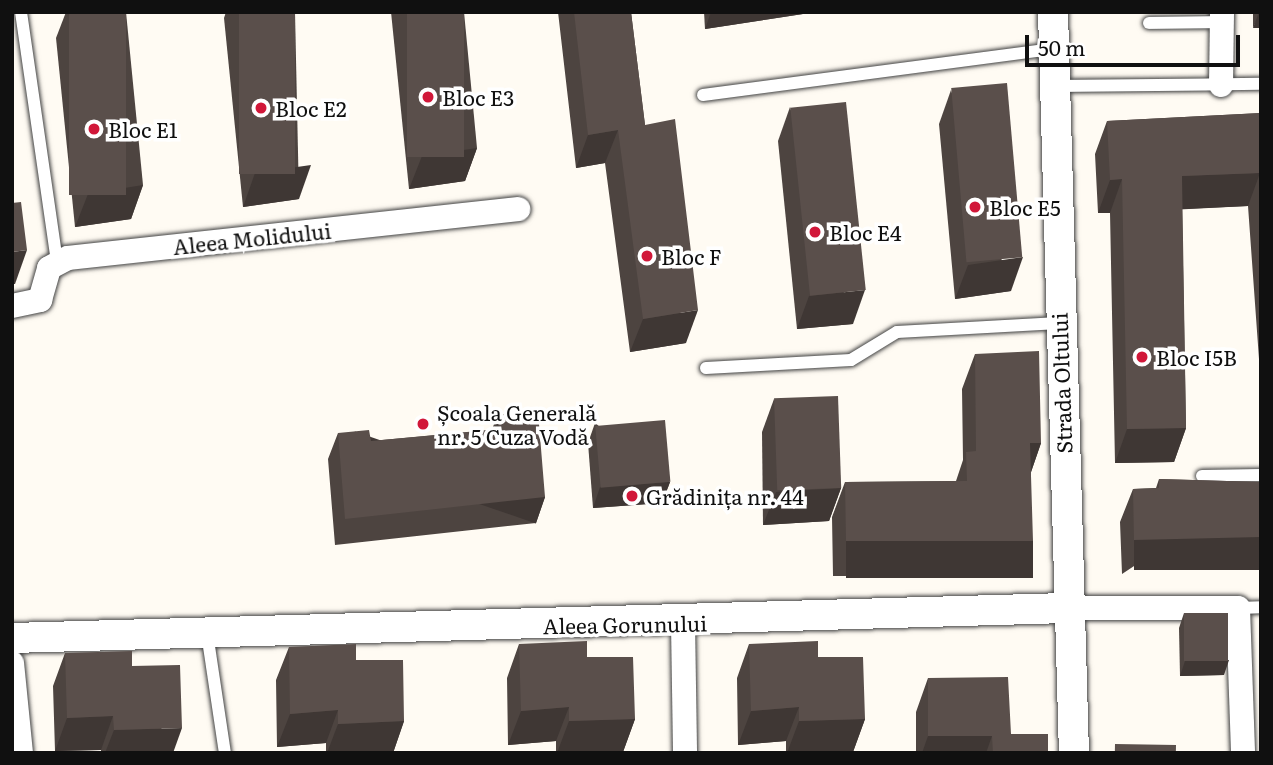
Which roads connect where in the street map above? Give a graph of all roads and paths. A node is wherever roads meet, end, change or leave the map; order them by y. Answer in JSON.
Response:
{"nodes":[{"id":1,"x":21,"y":12,"type":"edge"},
{"id":2,"x":1053,"y":12,"type":"edge"},
{"id":3,"x":1222,"y":17,"type":"edge"},
{"id":4,"x":1149,"y":23,"type":"dead end"},
{"id":5,"x":1053,"y":49,"type":"junction"},
{"id":6,"x":1261,"y":84,"type":"edge"},
{"id":7,"x":1222,"y":85,"type":"junction"},
{"id":8,"x":1054,"y":86,"type":"junction"},
{"id":9,"x":703,"y":95,"type":"dead end"},
{"id":10,"x":518,"y":209,"type":"dead end"},
{"id":11,"x":57,"y":262,"type":"junction"},
{"id":12,"x":12,"y":306,"type":"edge"},
{"id":13,"x":1059,"y":323,"type":"junction"},
{"id":14,"x":706,"y":368,"type":"dead end"},
{"id":15,"x":1261,"y":475,"type":"edge"},
{"id":16,"x":1202,"y":476,"type":"dead end"},
{"id":17,"x":1250,"y":607,"type":"edge"},
{"id":18,"x":1068,"y":608,"type":"junction"},
{"id":19,"x":683,"y":623,"type":"junction"},
{"id":20,"x":207,"y":634,"type":"junction"},
{"id":21,"x":12,"y":638,"type":"edge"},
{"id":22,"x":12,"y":663,"type":"edge"},
{"id":23,"x":21,"y":753,"type":"edge"},
{"id":24,"x":225,"y":753,"type":"edge"},
{"id":25,"x":685,"y":753,"type":"edge"},
{"id":26,"x":1074,"y":753,"type":"edge"},
{"id":27,"x":1243,"y":753,"type":"edge"}],
"edges":[{"from":1,"to":11,"type":"lane"},
{"from":2,"to":5,"type":"street","name":"Strada Oltului"},
{"from":3,"to":4,"type":"lane"},
{"from":3,"to":7,"type":"street"},
{"from":5,"to":8,"type":"street","name":"Strada Oltului"},
{"from":5,"to":9,"type":"lane"},
{"from":6,"to":7,"type":"lane"},
{"from":7,"to":8,"type":"lane"},
{"from":8,"to":13,"type":"street","name":"Strada Oltului"},
{"from":10,"to":11,"type":"street","name":"Aleea Molidului"},
{"from":11,"to":12,"type":"street"},
{"from":13,"to":14,"type":"lane"},
{"from":13,"to":18,"type":"street","name":"Strada Oltului"},
{"from":15,"to":16,"type":"lane"},
{"from":17,"to":18,"type":"street","name":"Aleea Gorunului"},
{"from":17,"to":27,"type":"street"},
{"from":18,"to":19,"type":"street","name":"Aleea Gorunului"},
{"from":18,"to":26,"type":"street","name":"Strada Oltului"},
{"from":19,"to":20,"type":"street","name":"Aleea Gorunului"},
{"from":19,"to":25,"type":"street"},
{"from":20,"to":21,"type":"street","name":"Aleea Gorunului"},
{"from":20,"to":24,"type":"lane"},
{"from":22,"to":23,"type":"street"}]}
